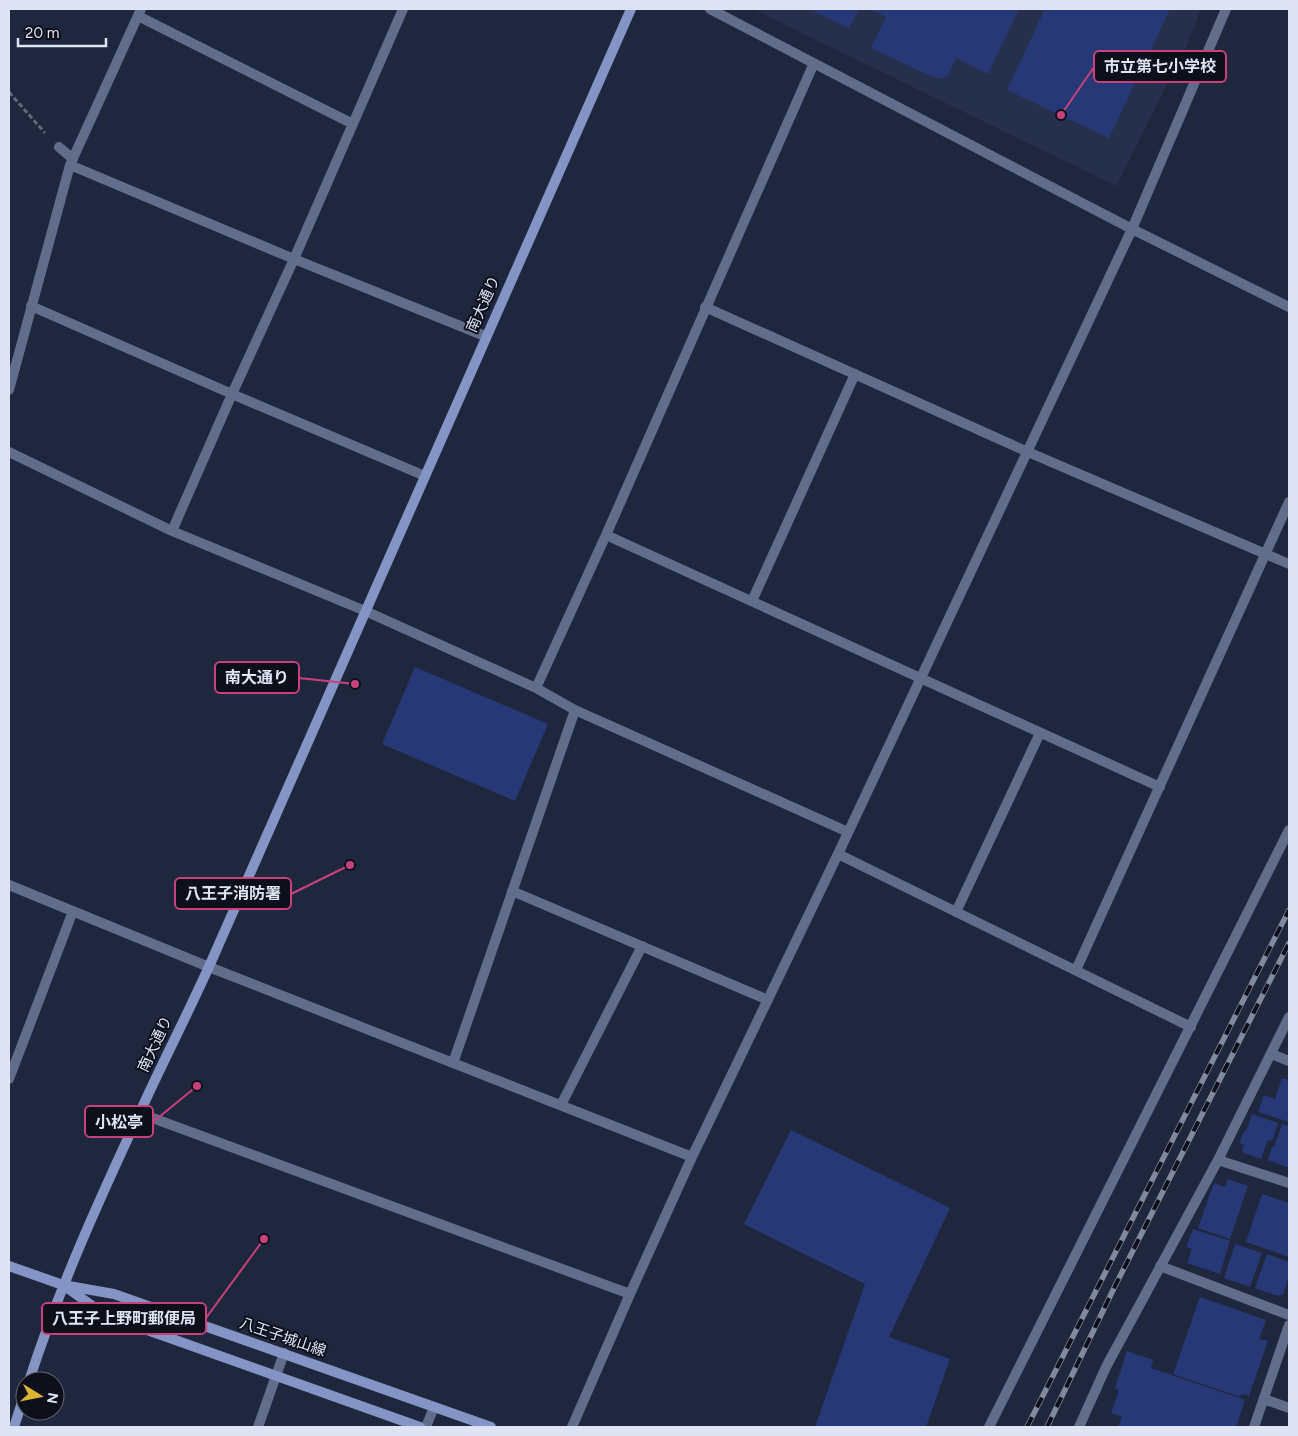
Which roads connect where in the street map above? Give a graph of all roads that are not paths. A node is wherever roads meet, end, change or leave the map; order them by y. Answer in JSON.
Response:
{"nodes":[{"id":1,"x":403,"y":9,"type":"edge"},
{"id":2,"x":631,"y":9,"type":"edge"},
{"id":3,"x":710,"y":9,"type":"edge"},
{"id":4,"x":1226,"y":9,"type":"edge"},
{"id":5,"x":139,"y":12,"type":"edge"},
{"id":6,"x":814,"y":63,"type":"junction"},
{"id":7,"x":353,"y":124,"type":"junction"},
{"id":8,"x":59,"y":147,"type":"road end"},
{"id":9,"x":72,"y":162,"type":"junction"},
{"id":10,"x":1132,"y":229,"type":"junction"},
{"id":11,"x":294,"y":259,"type":"junction"},
{"id":12,"x":31,"y":306,"type":"junction"},
{"id":13,"x":705,"y":307,"type":"junction"},
{"id":14,"x":1289,"y":307,"type":"edge"},
{"id":15,"x":485,"y":336,"type":"junction"},
{"id":16,"x":855,"y":374,"type":"junction"},
{"id":17,"x":9,"y":390,"type":"edge"},
{"id":18,"x":232,"y":394,"type":"junction"},
{"id":19,"x":9,"y":452,"type":"edge"},
{"id":20,"x":1028,"y":452,"type":"junction"},
{"id":21,"x":425,"y":476,"type":"junction"},
{"id":22,"x":1289,"y":502,"type":"edge"},
{"id":23,"x":172,"y":530,"type":"junction"},
{"id":24,"x":606,"y":535,"type":"junction"},
{"id":25,"x":1266,"y":553,"type":"junction"},
{"id":26,"x":1289,"y":564,"type":"edge"},
{"id":27,"x":752,"y":601,"type":"junction"},
{"id":28,"x":363,"y":610,"type":"junction"},
{"id":29,"x":921,"y":678,"type":"junction"},
{"id":30,"x":536,"y":688,"type":"junction"},
{"id":31,"x":575,"y":710,"type":"junction"},
{"id":32,"x":1040,"y":733,"type":"junction"},
{"id":33,"x":1160,"y":787,"type":"junction"},
{"id":34,"x":1289,"y":830,"type":"edge"},
{"id":35,"x":848,"y":832,"type":"junction"},
{"id":36,"x":838,"y":854,"type":"junction"},
{"id":37,"x":9,"y":885,"type":"edge"},
{"id":38,"x":512,"y":891,"type":"junction"},
{"id":39,"x":73,"y":911,"type":"junction"},
{"id":40,"x":956,"y":912,"type":"junction"},
{"id":41,"x":642,"y":946,"type":"junction"},
{"id":42,"x":208,"y":967,"type":"junction"},
{"id":43,"x":1076,"y":970,"type":"junction"},
{"id":44,"x":768,"y":1000,"type":"junction"},
{"id":45,"x":1289,"y":1017,"type":"edge"},
{"id":46,"x":1191,"y":1027,"type":"junction"},
{"id":47,"x":1271,"y":1054,"type":"junction"},
{"id":48,"x":1289,"y":1061,"type":"edge"},
{"id":49,"x":452,"y":1063,"type":"junction"},
{"id":50,"x":9,"y":1079,"type":"edge"},
{"id":51,"x":561,"y":1105,"type":"junction"},
{"id":52,"x":139,"y":1113,"type":"junction"},
{"id":53,"x":692,"y":1157,"type":"junction"},
{"id":54,"x":1218,"y":1160,"type":"junction"},
{"id":55,"x":1289,"y":1183,"type":"edge"},
{"id":56,"x":9,"y":1266,"type":"edge"},
{"id":57,"x":1160,"y":1266,"type":"junction"},
{"id":58,"x":63,"y":1285,"type":"junction"},
{"id":59,"x":630,"y":1294,"type":"junction"},
{"id":60,"x":1289,"y":1315,"type":"edge"},
{"id":61,"x":1289,"y":1325,"type":"edge"},
{"id":62,"x":284,"y":1354,"type":"junction"},
{"id":63,"x":33,"y":1371,"type":"edge"},
{"id":64,"x":276,"y":1377,"type":"junction"},
{"id":65,"x":1264,"y":1399,"type":"junction"},
{"id":66,"x":434,"y":1407,"type":"junction"},
{"id":67,"x":1289,"y":1408,"type":"edge"},
{"id":68,"x":258,"y":1427,"type":"edge"},
{"id":69,"x":420,"y":1427,"type":"edge"},
{"id":70,"x":426,"y":1427,"type":"edge"},
{"id":71,"x":491,"y":1427,"type":"edge"},
{"id":72,"x":572,"y":1427,"type":"edge"},
{"id":73,"x":989,"y":1427,"type":"edge"},
{"id":74,"x":1079,"y":1427,"type":"edge"},
{"id":75,"x":1254,"y":1427,"type":"edge"}],
"edges":[{"from":1,"to":7,"type":"street"},
{"from":2,"to":15,"type":"street","name":"南大通り"},
{"from":3,"to":6,"type":"street"},
{"from":4,"to":10,"type":"street"},
{"from":5,"to":7,"type":"street"},
{"from":5,"to":9,"type":"street"},
{"from":6,"to":10,"type":"street"},
{"from":6,"to":13,"type":"street"},
{"from":7,"to":11,"type":"street"},
{"from":8,"to":9,"type":"street"},
{"from":9,"to":11,"type":"street"},
{"from":9,"to":12,"type":"street"},
{"from":10,"to":14,"type":"street"},
{"from":10,"to":20,"type":"street"},
{"from":11,"to":15,"type":"street"},
{"from":11,"to":18,"type":"street"},
{"from":12,"to":17,"type":"street"},
{"from":12,"to":18,"type":"street"},
{"from":13,"to":16,"type":"street"},
{"from":13,"to":24,"type":"street"},
{"from":15,"to":21,"type":"street","name":"南大通り"},
{"from":16,"to":20,"type":"street"},
{"from":16,"to":27,"type":"street"},
{"from":18,"to":21,"type":"street"},
{"from":18,"to":23,"type":"street"},
{"from":19,"to":23,"type":"street"},
{"from":20,"to":25,"type":"street"},
{"from":20,"to":29,"type":"street"},
{"from":21,"to":28,"type":"street","name":"南大通り"},
{"from":22,"to":25,"type":"street"},
{"from":23,"to":28,"type":"street"},
{"from":24,"to":27,"type":"street"},
{"from":24,"to":30,"type":"street"},
{"from":25,"to":26,"type":"street"},
{"from":25,"to":33,"type":"street"},
{"from":27,"to":29,"type":"street"},
{"from":28,"to":30,"type":"street"},
{"from":28,"to":42,"type":"street","name":"南大通り"},
{"from":29,"to":32,"type":"street"},
{"from":29,"to":35,"type":"street"},
{"from":30,"to":31,"type":"street"},
{"from":31,"to":35,"type":"street"},
{"from":31,"to":38,"type":"street"},
{"from":32,"to":33,"type":"street"},
{"from":32,"to":40,"type":"street"},
{"from":33,"to":43,"type":"street"},
{"from":34,"to":46,"type":"street"},
{"from":35,"to":36,"type":"street"},
{"from":36,"to":40,"type":"street"},
{"from":36,"to":44,"type":"street"},
{"from":37,"to":39,"type":"street"},
{"from":38,"to":41,"type":"street"},
{"from":38,"to":49,"type":"street"},
{"from":39,"to":42,"type":"street"},
{"from":39,"to":50,"type":"street"},
{"from":40,"to":43,"type":"street"},
{"from":41,"to":44,"type":"street"},
{"from":41,"to":51,"type":"street"},
{"from":42,"to":49,"type":"street"},
{"from":42,"to":52,"type":"street","name":"南大通り"},
{"from":43,"to":46,"type":"street"},
{"from":44,"to":53,"type":"street"},
{"from":45,"to":47,"type":"street"},
{"from":46,"to":73,"type":"street"},
{"from":47,"to":48,"type":"street"},
{"from":47,"to":54,"type":"street"},
{"from":49,"to":51,"type":"street"},
{"from":51,"to":53,"type":"street"},
{"from":52,"to":58,"type":"street","name":"南大通り"},
{"from":52,"to":59,"type":"street"},
{"from":53,"to":59,"type":"street"},
{"from":54,"to":55,"type":"street"},
{"from":54,"to":57,"type":"street"},
{"from":56,"to":58,"type":"street","name":"八王子城山線"},
{"from":57,"to":60,"type":"street"},
{"from":57,"to":74,"type":"street"},
{"from":58,"to":62,"type":"street","name":"八王子城山線"},
{"from":58,"to":63,"type":"street","name":"南大通り"},
{"from":58,"to":64,"type":"street","name":"八王子城山線"},
{"from":59,"to":72,"type":"street"},
{"from":61,"to":65,"type":"street"},
{"from":62,"to":64,"type":"street"},
{"from":62,"to":66,"type":"street","name":"八王子城山線"},
{"from":64,"to":68,"type":"street"},
{"from":64,"to":69,"type":"street","name":"八王子城山線"},
{"from":65,"to":67,"type":"street"},
{"from":65,"to":75,"type":"street"},
{"from":66,"to":70,"type":"street"},
{"from":66,"to":71,"type":"street","name":"八王子城山線"}]}
